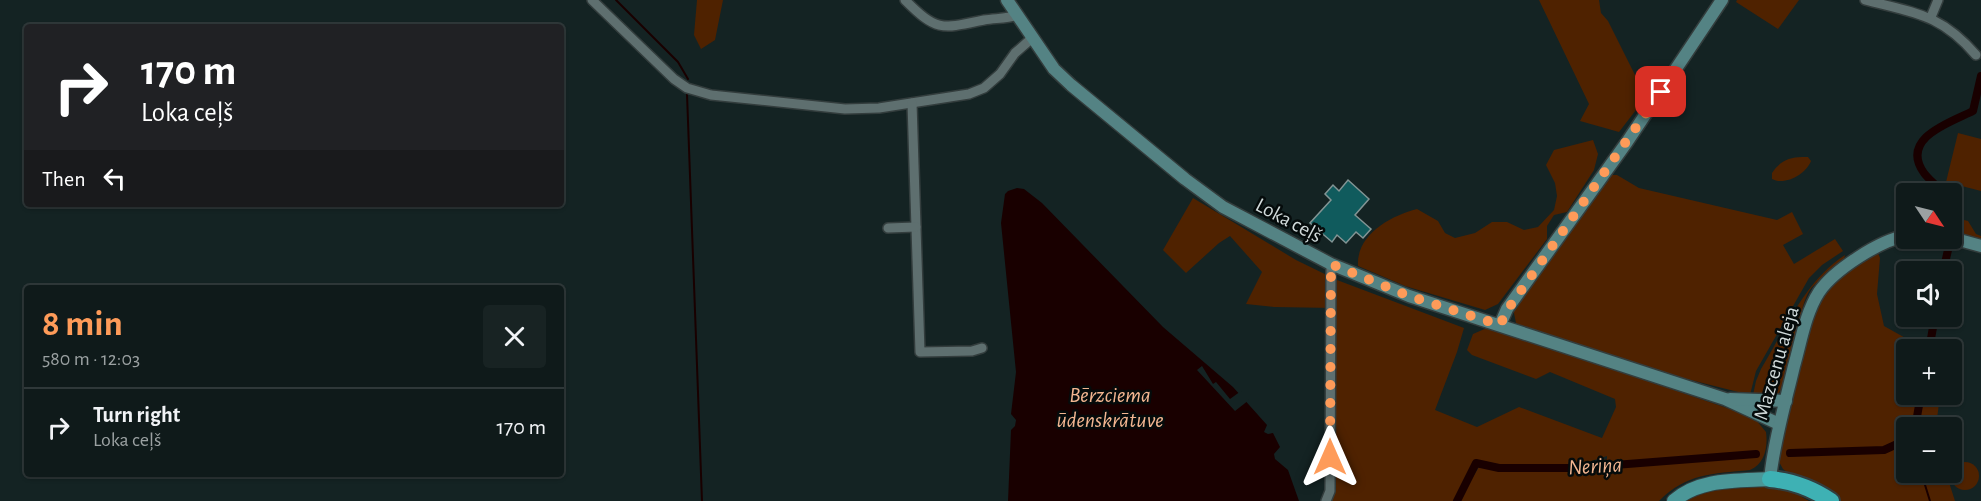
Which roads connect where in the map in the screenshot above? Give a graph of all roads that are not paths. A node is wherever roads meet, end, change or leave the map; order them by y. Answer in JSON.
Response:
{"nodes":[{"id":1,"x":592,"y":0,"type":"edge"},
{"id":2,"x":905,"y":0,"type":"edge"},
{"id":3,"x":1007,"y":0,"type":"edge"},
{"id":4,"x":1722,"y":0,"type":"edge"},
{"id":5,"x":1865,"y":0,"type":"edge"},
{"id":6,"x":1938,"y":0,"type":"edge"},
{"id":7,"x":1017,"y":15,"type":"junction"},
{"id":8,"x":1931,"y":17,"type":"junction"},
{"id":9,"x":1031,"y":39,"type":"junction"},
{"id":10,"x":1976,"y":55,"type":"dead end"},
{"id":11,"x":912,"y":103,"type":"junction"},
{"id":12,"x":916,"y":227,"type":"junction"},
{"id":13,"x":888,"y":228,"type":"dead end"},
{"id":14,"x":1896,"y":238,"type":"edge"},
{"id":15,"x":1962,"y":241,"type":"edge"},
{"id":16,"x":1981,"y":246,"type":"edge"},
{"id":17,"x":1331,"y":264,"type":"junction"},
{"id":18,"x":1500,"y":325,"type":"junction"},
{"id":19,"x":982,"y":348,"type":"dead end"},
{"id":20,"x":1725,"y":399,"type":"junction"},
{"id":21,"x":1786,"y":401,"type":"junction"},
{"id":22,"x":1779,"y":424,"type":"junction"},
{"id":23,"x":1770,"y":479,"type":"junction"},
{"id":24,"x":1794,"y":483,"type":"junction"},
{"id":25,"x":1326,"y":501,"type":"edge"},
{"id":26,"x":1674,"y":501,"type":"edge"},
{"id":27,"x":1814,"y":501,"type":"edge"},
{"id":28,"x":1831,"y":501,"type":"edge"}],
"edges":[{"from":1,"to":11,"type":"street"},
{"from":2,"to":7,"type":"street"},
{"from":3,"to":7,"type":"main road","name":"Loka ceļš"},
{"from":4,"to":18,"type":"main road"},
{"from":5,"to":8,"type":"street"},
{"from":6,"to":8,"type":"street"},
{"from":7,"to":9,"type":"main road","name":"Loka ceļš"},
{"from":8,"to":10,"type":"street"},
{"from":9,"to":11,"type":"street"},
{"from":9,"to":17,"type":"main road","name":"Loka ceļš"},
{"from":11,"to":12,"type":"street"},
{"from":12,"to":13,"type":"street"},
{"from":12,"to":19,"type":"street"},
{"from":14,"to":21,"type":"main road","name":"Mazcenu aleja"},
{"from":15,"to":16,"type":"main road"},
{"from":17,"to":18,"type":"main road","name":"Loka ceļš"},
{"from":17,"to":25,"type":"street"},
{"from":18,"to":20,"type":"main road","name":"Loka ceļš"},
{"from":20,"to":21,"type":"main road","name":"Loka ceļš"},
{"from":20,"to":22,"type":"main road","name":"Loka ceļš"},
{"from":21,"to":22,"type":"main road","name":"Mazcenu aleja"},
{"from":22,"to":23,"type":"main road","name":"Mazcenu aleja"},
{"from":23,"to":24,"type":"highway"},
{"from":23,"to":26,"type":"main road"},
{"from":24,"to":27,"type":"highway"},
{"from":24,"to":28,"type":"highway"}]}
